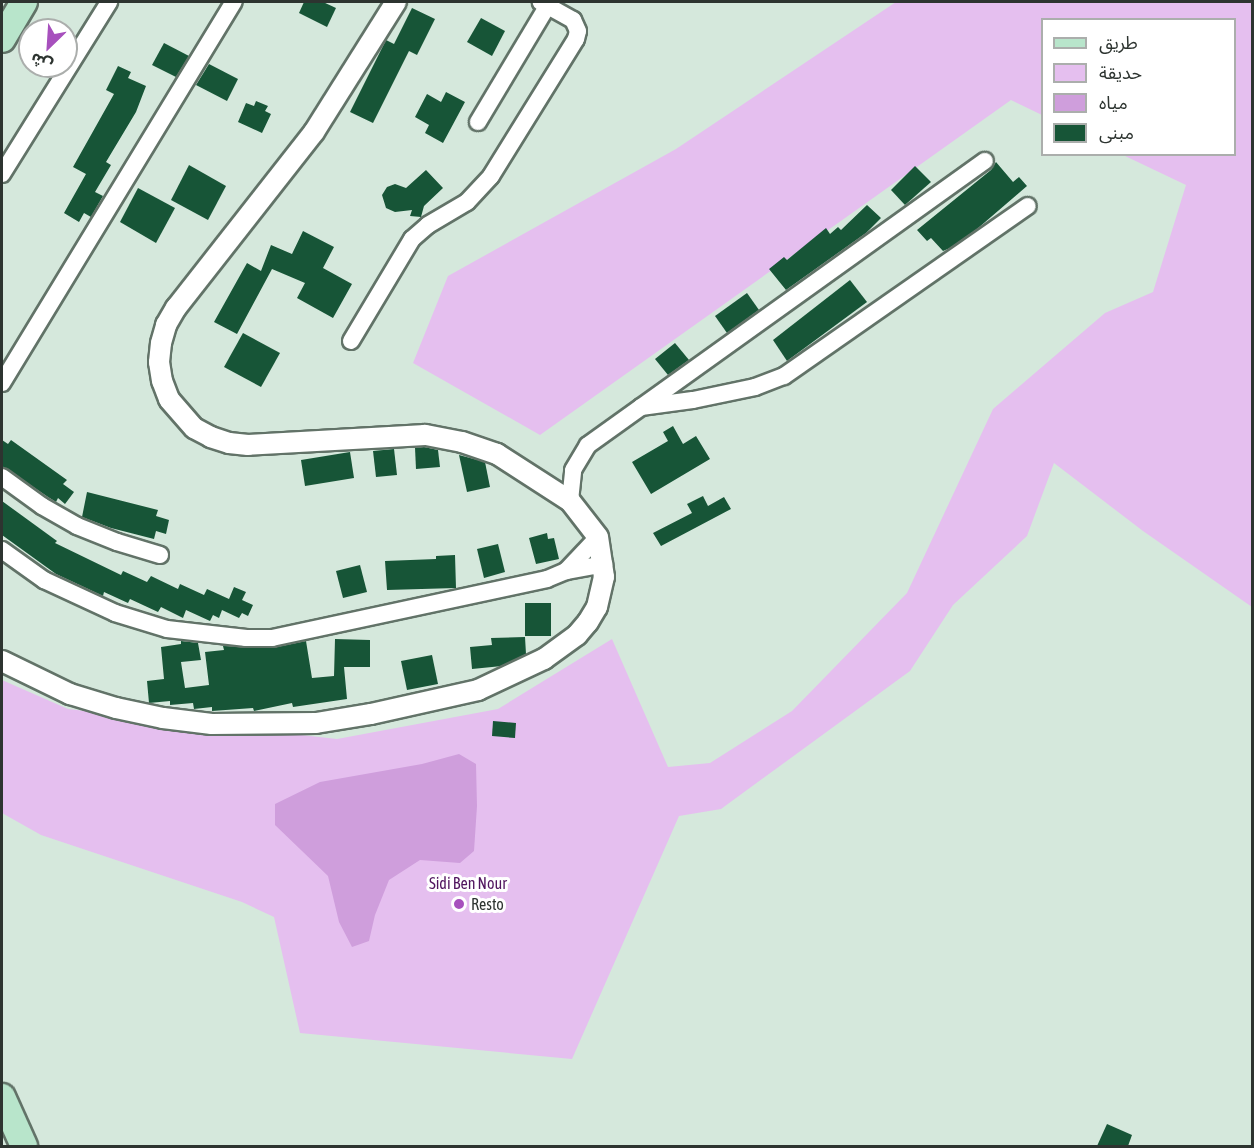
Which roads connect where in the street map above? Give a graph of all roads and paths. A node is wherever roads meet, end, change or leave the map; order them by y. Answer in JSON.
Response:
{"nodes":[{"id":1,"x":24,"y":2,"type":"edge"},
{"id":2,"x":109,"y":2,"type":"edge"},
{"id":3,"x":234,"y":2,"type":"edge"},
{"id":4,"x":396,"y":2,"type":"edge"},
{"id":5,"x":544,"y":3,"type":"edge"},
{"id":6,"x":2,"y":39,"type":"edge"},
{"id":7,"x":478,"y":122,"type":"dead end"},
{"id":8,"x":985,"y":161,"type":"dead end"},
{"id":9,"x":2,"y":174,"type":"edge"},
{"id":10,"x":1028,"y":206,"type":"dead end"},
{"id":11,"x":351,"y":341,"type":"dead end"},
{"id":12,"x":2,"y":383,"type":"edge"},
{"id":13,"x":640,"y":407,"type":"junction"},
{"id":14,"x":2,"y":477,"type":"edge"},
{"id":15,"x":570,"y":501,"type":"junction"},
{"id":16,"x":598,"y":537,"type":"junction"},
{"id":17,"x":2,"y":550,"type":"edge"},
{"id":18,"x":160,"y":555,"type":"dead end"},
{"id":19,"x":604,"y":564,"type":"junction"},
{"id":20,"x":566,"y":571,"type":"junction"},
{"id":21,"x":2,"y":661,"type":"edge"},
{"id":22,"x":2,"y":1096,"type":"edge"},
{"id":23,"x":13,"y":1120,"type":"junction"},
{"id":24,"x":11,"y":1146,"type":"edge"},
{"id":25,"x":24,"y":1146,"type":"edge"}],
"edges":[{"from":1,"to":6,"type":"main road"},
{"from":2,"to":9,"type":"street"},
{"from":3,"to":12,"type":"street"},
{"from":4,"to":15,"type":"street"},
{"from":5,"to":7,"type":"street"},
{"from":5,"to":11,"type":"street"},
{"from":8,"to":13,"type":"street"},
{"from":10,"to":13,"type":"street"},
{"from":13,"to":15,"type":"street"},
{"from":14,"to":18,"type":"street"},
{"from":15,"to":16,"type":"street"},
{"from":16,"to":19,"type":"street"},
{"from":16,"to":20,"type":"street"},
{"from":17,"to":20,"type":"street"},
{"from":19,"to":20,"type":"street"},
{"from":19,"to":21,"type":"street"},
{"from":22,"to":23,"type":"main road"},
{"from":23,"to":24,"type":"main road"},
{"from":23,"to":25,"type":"main road"}]}
